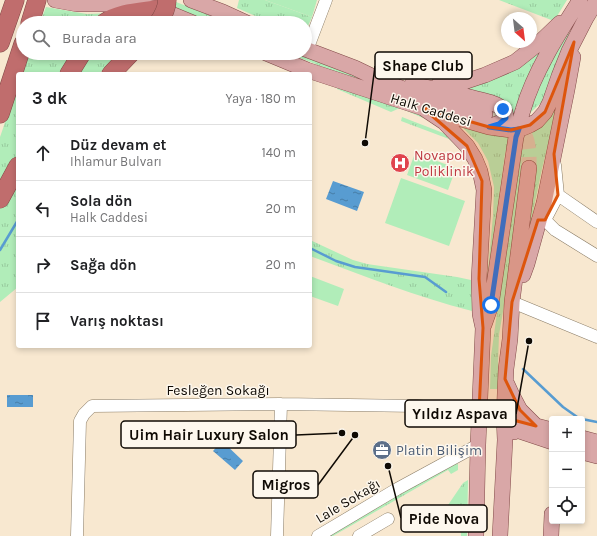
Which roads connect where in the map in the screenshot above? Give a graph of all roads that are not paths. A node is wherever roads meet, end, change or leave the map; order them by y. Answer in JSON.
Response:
{"nodes":[{"id":1,"x":55,"y":0,"type":"edge"},
{"id":2,"x":191,"y":0,"type":"edge"},
{"id":3,"x":326,"y":0,"type":"edge"},
{"id":4,"x":597,"y":0,"type":"edge"},
{"id":5,"x":15,"y":2,"type":"edge"},
{"id":6,"x":106,"y":2,"type":"edge"},
{"id":7,"x":576,"y":6,"type":"edge"},
{"id":8,"x":161,"y":11,"type":"edge"},
{"id":9,"x":592,"y":15,"type":"edge"},
{"id":10,"x":119,"y":16,"type":"edge"},
{"id":11,"x":174,"y":16,"type":"edge"},
{"id":12,"x":232,"y":16,"type":"edge"},
{"id":13,"x":312,"y":35,"type":"edge"},
{"id":14,"x":574,"y":42,"type":"junction"},
{"id":15,"x":0,"y":43,"type":"edge"},
{"id":16,"x":312,"y":52,"type":"edge"},
{"id":17,"x":18,"y":60,"type":"edge"},
{"id":18,"x":78,"y":60,"type":"edge"},
{"id":19,"x":124,"y":60,"type":"edge"},
{"id":20,"x":283,"y":60,"type":"edge"},
{"id":21,"x":355,"y":68,"type":"junction"},
{"id":22,"x":71,"y":72,"type":"edge"},
{"id":23,"x":113,"y":72,"type":"edge"},
{"id":24,"x":418,"y":85,"type":"junction"},
{"id":25,"x":423,"y":108,"type":"junction"},
{"id":26,"x":0,"y":114,"type":"edge"},
{"id":27,"x":487,"y":120,"type":"junction"},
{"id":28,"x":519,"y":129,"type":"junction"},
{"id":29,"x":554,"y":154,"type":"junction"},
{"id":30,"x":530,"y":168,"type":"tunnel mouth"},
{"id":31,"x":16,"y":170,"type":"edge"},
{"id":32,"x":16,"y":178,"type":"edge"},
{"id":33,"x":558,"y":195,"type":"junction"},
{"id":34,"x":0,"y":200,"type":"edge"},
{"id":35,"x":542,"y":220,"type":"junction"},
{"id":36,"x":597,"y":222,"type":"edge"},
{"id":37,"x":597,"y":256,"type":"edge"},
{"id":38,"x":512,"y":302,"type":"junction"},
{"id":39,"x":483,"y":328,"type":"junction"},
{"id":40,"x":597,"y":337,"type":"edge"},
{"id":41,"x":506,"y":380,"type":"junction"},
{"id":42,"x":281,"y":404,"type":"junction"},
{"id":43,"x":479,"y":411,"type":"junction"},
{"id":44,"x":504,"y":417,"type":"junction"},
{"id":45,"x":536,"y":426,"type":"junction"},
{"id":46,"x":549,"y":429,"type":"edge"},
{"id":47,"x":516,"y":430,"type":"junction"},
{"id":48,"x":585,"y":439,"type":"edge"},
{"id":49,"x":505,"y":440,"type":"junction"},
{"id":50,"x":549,"y":441,"type":"edge"},
{"id":51,"x":597,"y":442,"type":"edge"},
{"id":52,"x":478,"y":445,"type":"junction"},
{"id":53,"x":585,"y":453,"type":"edge"},
{"id":54,"x":597,"y":456,"type":"edge"},
{"id":55,"x":388,"y":519,"type":"dead end"},
{"id":56,"x":552,"y":524,"type":"edge"},
{"id":57,"x":77,"y":536,"type":"edge"},
{"id":58,"x":277,"y":536,"type":"edge"},
{"id":59,"x":318,"y":536,"type":"edge"},
{"id":60,"x":359,"y":536,"type":"edge"},
{"id":61,"x":476,"y":536,"type":"edge"},
{"id":62,"x":500,"y":536,"type":"edge"},
{"id":63,"x":551,"y":536,"type":"edge"}],
"edges":[{"from":1,"to":6,"type":"main road"},
{"from":2,"to":12,"type":"main road"},
{"from":3,"to":13,"type":"street"},
{"from":4,"to":9,"type":"main road","name":"Halk Caddesi"},
{"from":5,"to":15,"type":"highway"},
{"from":6,"to":8,"type":"main road"},
{"from":7,"to":24,"type":"main road"},
{"from":7,"to":28,"type":"main road"},
{"from":8,"to":10,"type":"highway"},
{"from":8,"to":11,"type":"main road"},
{"from":9,"to":14,"type":"main road","name":"Halk Caddesi"},
{"from":14,"to":28,"type":"main road","name":"Halk Caddesi"},
{"from":14,"to":29,"type":"main road","name":"Halk Caddesi"},
{"from":16,"to":21,"type":"main road"},
{"from":17,"to":26,"type":"highway"},
{"from":18,"to":22,"type":"highway"},
{"from":19,"to":23,"type":"highway"},
{"from":20,"to":25,"type":"main road","name":"Halk Caddesi"},
{"from":21,"to":24,"type":"main road"},
{"from":21,"to":27,"type":"main road"},
{"from":24,"to":27,"type":"main road"},
{"from":25,"to":27,"type":"main road","name":"Halk Caddesi"},
{"from":25,"to":39,"type":"main road"},
{"from":27,"to":28,"type":"main road","name":"Halk Caddesi"},
{"from":28,"to":39,"type":"main road"},
{"from":29,"to":33,"type":"street"},
{"from":29,"to":35,"type":"main road","name":"Halk Caddesi"},
{"from":30,"to":38,"type":"main road"},
{"from":31,"to":34,"type":"highway"},
{"from":32,"to":34,"type":"highway"},
{"from":33,"to":35,"type":"street"},
{"from":33,"to":36,"type":"street"},
{"from":35,"to":37,"type":"street"},
{"from":35,"to":38,"type":"main road","name":"Halk Caddesi"},
{"from":38,"to":40,"type":"street"},
{"from":38,"to":41,"type":"main road"},
{"from":39,"to":43,"type":"main road"},
{"from":41,"to":44,"type":"main road"},
{"from":41,"to":45,"type":"main road"},
{"from":42,"to":43,"type":"street","name":"Fesleğen Sokağı"},
{"from":42,"to":57,"type":"street","name":"Fesleğen Sokağı"},
{"from":42,"to":58,"type":"street"},
{"from":43,"to":44,"type":"main road"},
{"from":43,"to":52,"type":"main road"},
{"from":44,"to":45,"type":"main road"},
{"from":44,"to":47,"type":"main road"},
{"from":44,"to":49,"type":"main road"},
{"from":45,"to":46,"type":"main road"},
{"from":47,"to":49,"type":"main road"},
{"from":47,"to":50,"type":"main road"},
{"from":48,"to":51,"type":"main road"},
{"from":49,"to":62,"type":"main road"},
{"from":52,"to":59,"type":"street","name":"Lale Sokağı"},
{"from":52,"to":61,"type":"main road"},
{"from":53,"to":54,"type":"main road"},
{"from":55,"to":60,"type":"street"},
{"from":56,"to":63,"type":"main road"}]}
